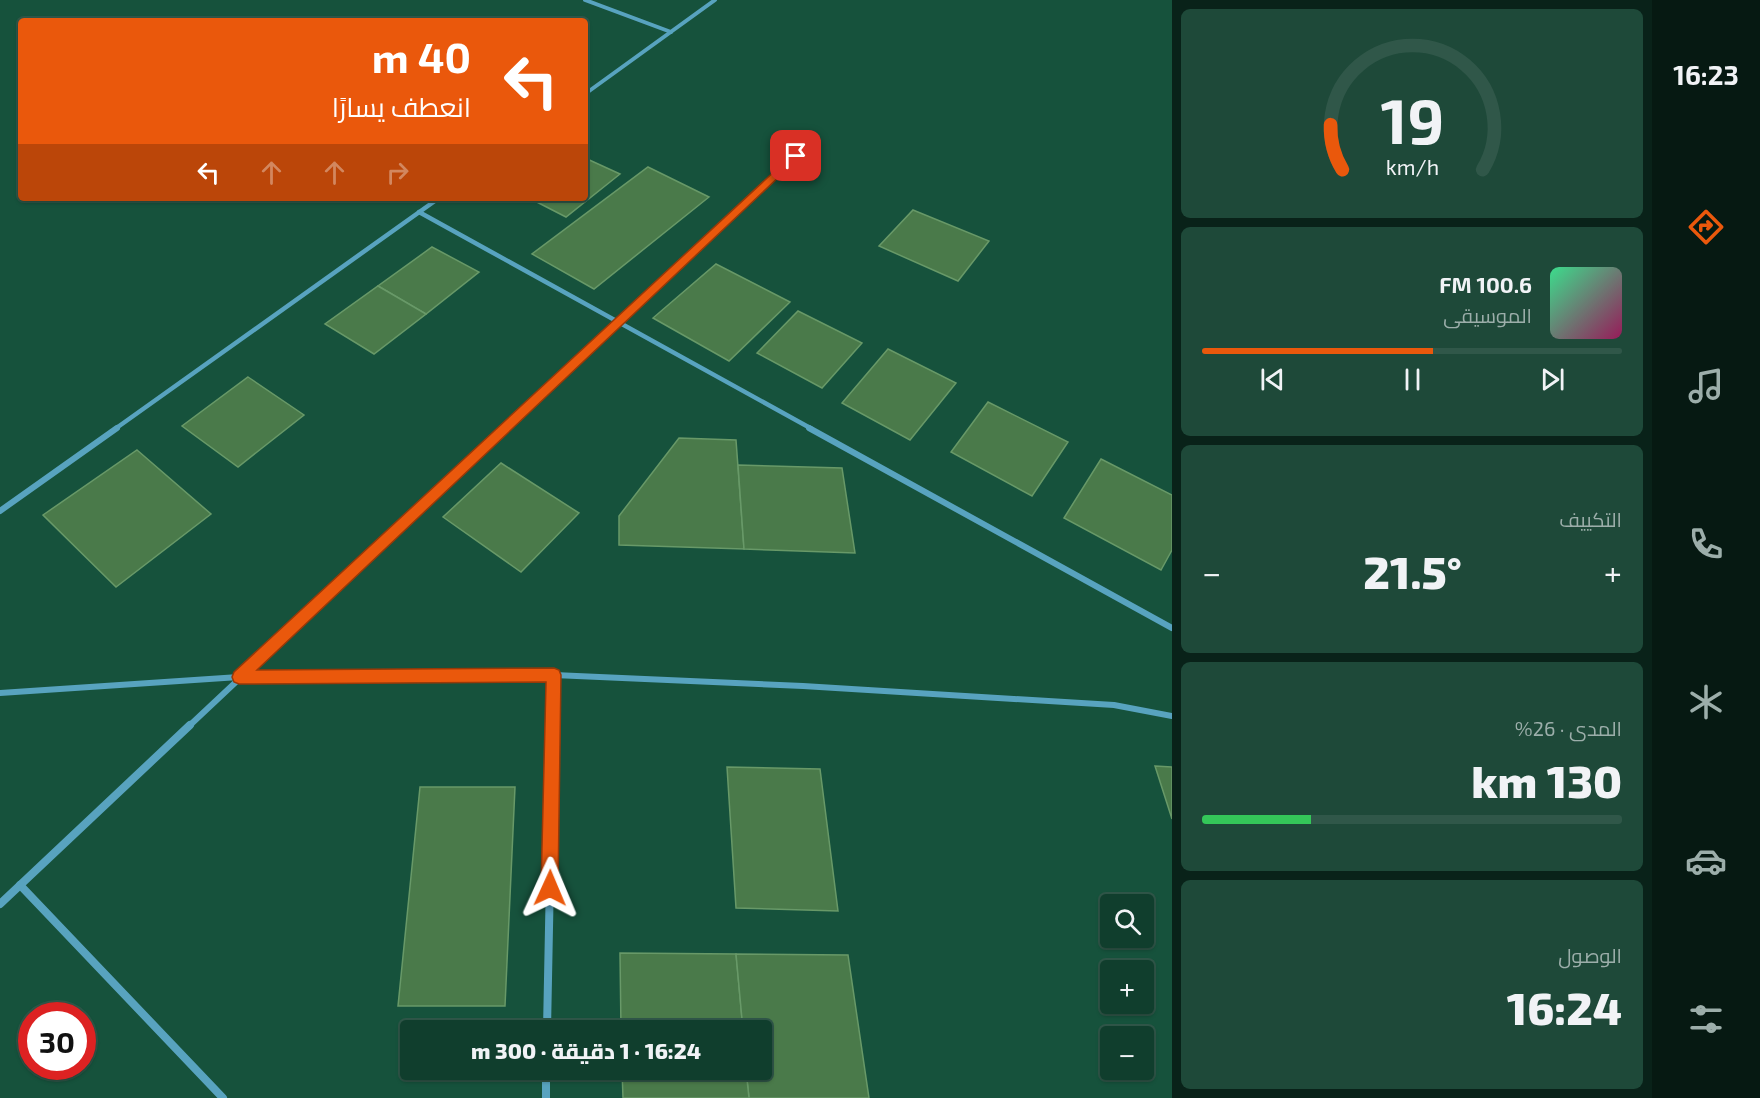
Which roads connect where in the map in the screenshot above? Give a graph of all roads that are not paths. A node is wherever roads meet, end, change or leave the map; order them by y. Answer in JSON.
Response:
{"nodes":[{"id":1,"x":585,"y":0,"type":"edge"},
{"id":2,"x":715,"y":0,"type":"edge"},
{"id":3,"x":671,"y":32,"type":"junction"},
{"id":4,"x":588,"y":92,"type":"edge"},
{"id":5,"x":796,"y":156,"type":"dead end"},
{"id":6,"x":435,"y":201,"type":"edge"},
{"id":7,"x":419,"y":212,"type":"junction"},
{"id":8,"x":618,"y":322,"type":"junction"},
{"id":9,"x":0,"y":512,"type":"edge"},
{"id":10,"x":1172,"y":628,"type":"edge"},
{"id":11,"x":554,"y":675,"type":"junction"},
{"id":12,"x":239,"y":677,"type":"junction"},
{"id":13,"x":0,"y":693,"type":"edge"},
{"id":14,"x":1172,"y":716,"type":"edge"},
{"id":15,"x":20,"y":885,"type":"junction"},
{"id":16,"x":0,"y":904,"type":"edge"},
{"id":17,"x":547,"y":1020,"type":"edge"},
{"id":18,"x":546,"y":1080,"type":"edge"},
{"id":19,"x":223,"y":1098,"type":"edge"},
{"id":20,"x":546,"y":1098,"type":"edge"}],
"edges":[{"from":1,"to":3,"type":"street"},
{"from":2,"to":3,"type":"street"},
{"from":3,"to":4,"type":"street"},
{"from":5,"to":8,"type":"street"},
{"from":6,"to":7,"type":"street"},
{"from":7,"to":8,"type":"street"},
{"from":7,"to":9,"type":"street"},
{"from":8,"to":10,"type":"street"},
{"from":8,"to":12,"type":"street"},
{"from":11,"to":12,"type":"street"},
{"from":11,"to":14,"type":"street"},
{"from":11,"to":17,"type":"street"},
{"from":12,"to":13,"type":"street"},
{"from":12,"to":15,"type":"street"},
{"from":15,"to":16,"type":"street"},
{"from":15,"to":19,"type":"street"},
{"from":18,"to":20,"type":"street"}]}
